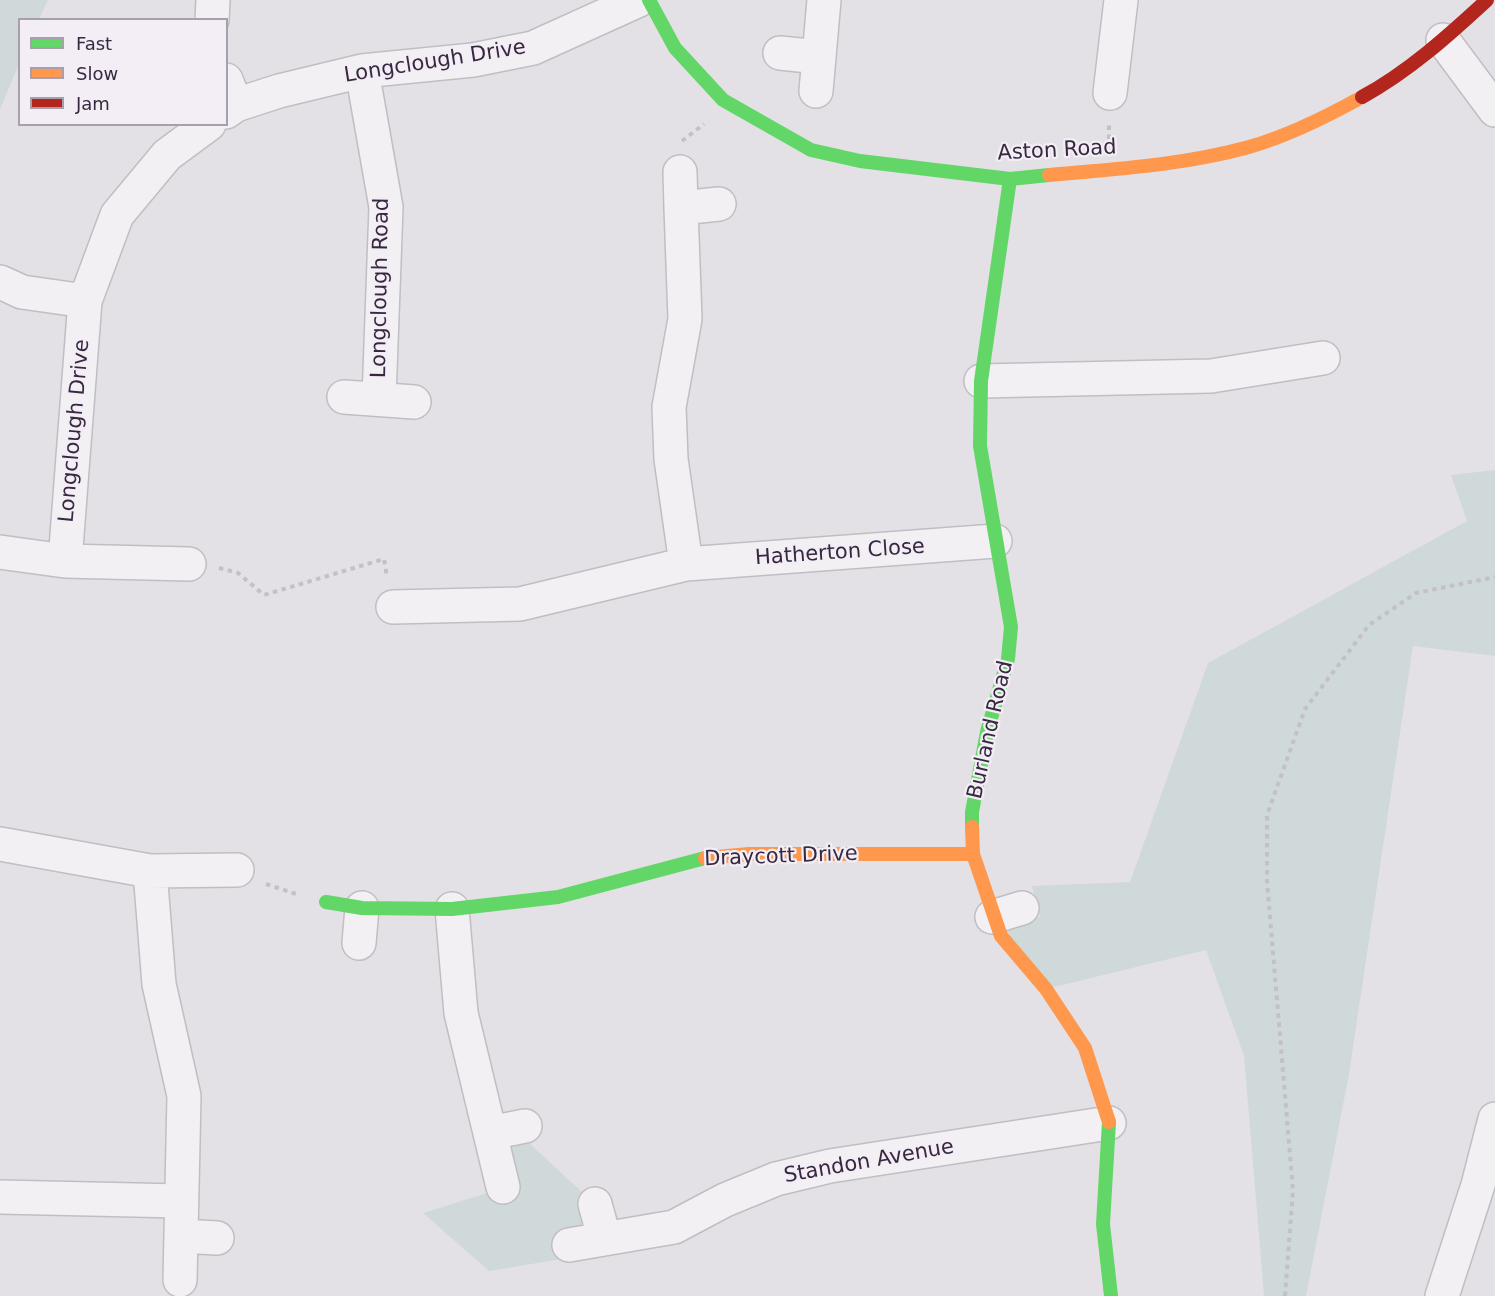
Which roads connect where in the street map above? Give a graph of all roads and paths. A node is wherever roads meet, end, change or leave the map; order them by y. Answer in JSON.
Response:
{"nodes":[{"id":1,"x":213,"y":0,"type":"edge"},
{"id":2,"x":639,"y":0,"type":"edge"},
{"id":3,"x":649,"y":0,"type":"edge"},
{"id":4,"x":824,"y":0,"type":"edge"},
{"id":5,"x":1121,"y":0,"type":"edge"},
{"id":6,"x":1487,"y":0,"type":"edge"},
{"id":7,"x":212,"y":18,"type":"edge"},
{"id":8,"x":1443,"y":40,"type":"junction"},
{"id":9,"x":780,"y":52,"type":"dead end"},
{"id":10,"x":819,"y":57,"type":"junction"},
{"id":11,"x":362,"y":71,"type":"junction"},
{"id":12,"x":816,"y":91,"type":"dead end"},
{"id":13,"x":1110,"y":93,"type":"joint"},
{"id":14,"x":230,"y":99,"type":"edge"},
{"id":15,"x":723,"y":100,"type":"junction"},
{"id":16,"x":1495,"y":110,"type":"edge"},
{"id":17,"x":207,"y":126,"type":"edge"},
{"id":18,"x":1108,"y":170,"type":"junction"},
{"id":19,"x":680,"y":172,"type":"joint"},
{"id":20,"x":1010,"y":178,"type":"junction"},
{"id":21,"x":719,"y":204,"type":"dead end"},
{"id":22,"x":681,"y":208,"type":"junction"},
{"id":23,"x":0,"y":282,"type":"edge"},
{"id":24,"x":85,"y":301,"type":"junction"},
{"id":25,"x":1323,"y":358,"type":"dead end"},
{"id":26,"x":981,"y":381,"type":"junction"},
{"id":27,"x":344,"y":396,"type":"dead end"},
{"id":28,"x":379,"y":399,"type":"junction"},
{"id":29,"x":414,"y":402,"type":"dead end"},
{"id":30,"x":995,"y":541,"type":"junction"},
{"id":31,"x":0,"y":552,"type":"edge"},
{"id":32,"x":65,"y":561,"type":"junction"},
{"id":33,"x":189,"y":564,"type":"joint"},
{"id":34,"x":686,"y":564,"type":"junction"},
{"id":35,"x":1495,"y":577,"type":"edge"},
{"id":36,"x":393,"y":607,"type":"joint"},
{"id":37,"x":0,"y":844,"type":"edge"},
{"id":38,"x":973,"y":854,"type":"junction"},
{"id":39,"x":237,"y":870,"type":"joint"},
{"id":40,"x":150,"y":872,"type":"junction"},
{"id":41,"x":326,"y":902,"type":"joint"},
{"id":42,"x":362,"y":908,"type":"junction"},
{"id":43,"x":452,"y":909,"type":"junction"},
{"id":44,"x":359,"y":943,"type":"dead end"},
{"id":45,"x":1495,"y":1119,"type":"edge"},
{"id":46,"x":1109,"y":1123,"type":"junction"},
{"id":47,"x":525,"y":1126,"type":"dead end"},
{"id":48,"x":490,"y":1133,"type":"junction"},
{"id":49,"x":503,"y":1187,"type":"dead end"},
{"id":50,"x":0,"y":1197,"type":"edge"},
{"id":51,"x":180,"y":1201,"type":"junction"},
{"id":52,"x":595,"y":1204,"type":"dead end"},
{"id":53,"x":181,"y":1236,"type":"junction"},
{"id":54,"x":604,"y":1237,"type":"junction"},
{"id":55,"x":217,"y":1238,"type":"dead end"},
{"id":56,"x":569,"y":1245,"type":"dead end"},
{"id":57,"x":180,"y":1280,"type":"dead end"},
{"id":58,"x":1111,"y":1296,"type":"edge"},
{"id":59,"x":1285,"y":1296,"type":"edge"},
{"id":60,"x":1442,"y":1296,"type":"edge"}],
"edges":[{"from":1,"to":7,"type":"street"},
{"from":2,"to":11,"type":"street","name":"Longclough Drive"},
{"from":3,"to":15,"type":"street","name":"Aston Road"},
{"from":4,"to":10,"type":"street"},
{"from":5,"to":13,"type":"street"},
{"from":6,"to":8,"type":"street","name":"Aston Road"},
{"from":8,"to":16,"type":"street"},
{"from":8,"to":18,"type":"street","name":"Aston Road"},
{"from":9,"to":10,"type":"street"},
{"from":10,"to":12,"type":"street"},
{"from":11,"to":14,"type":"street","name":"Longclough Drive"},
{"from":11,"to":28,"type":"street","name":"Longclough Road"},
{"from":13,"to":18,"type":"path"},
{"from":15,"to":19,"type":"path"},
{"from":15,"to":20,"type":"street","name":"Aston Road"},
{"from":17,"to":24,"type":"street","name":"Longclough Drive"},
{"from":18,"to":20,"type":"street","name":"Aston Road"},
{"from":19,"to":22,"type":"street"},
{"from":20,"to":26,"type":"street","name":"Burland Road"},
{"from":21,"to":22,"type":"street"},
{"from":22,"to":34,"type":"street"},
{"from":23,"to":24,"type":"street"},
{"from":24,"to":32,"type":"street","name":"Longclough Drive"},
{"from":25,"to":26,"type":"street"},
{"from":26,"to":30,"type":"street","name":"Burland Road"},
{"from":27,"to":28,"type":"street","name":"Longclough Road"},
{"from":28,"to":29,"type":"street","name":"Longclough Road"},
{"from":30,"to":34,"type":"street","name":"Hatherton Close"},
{"from":30,"to":38,"type":"street","name":"Burland Road"},
{"from":31,"to":32,"type":"street"},
{"from":32,"to":33,"type":"street"},
{"from":33,"to":36,"type":"path"},
{"from":34,"to":36,"type":"street","name":"Hatherton Close"},
{"from":35,"to":59,"type":"path"},
{"from":37,"to":40,"type":"street"},
{"from":38,"to":43,"type":"street","name":"Draycott Drive"},
{"from":38,"to":46,"type":"street","name":"Burland Road"},
{"from":39,"to":40,"type":"street"},
{"from":39,"to":41,"type":"path"},
{"from":40,"to":51,"type":"street"},
{"from":41,"to":42,"type":"street","name":"Draycott Drive"},
{"from":42,"to":43,"type":"street","name":"Draycott Drive"},
{"from":42,"to":44,"type":"street"},
{"from":43,"to":48,"type":"street"},
{"from":45,"to":60,"type":"street"},
{"from":46,"to":54,"type":"street","name":"Standon Avenue"},
{"from":46,"to":58,"type":"street","name":"Burland Road"},
{"from":47,"to":48,"type":"street"},
{"from":48,"to":49,"type":"street"},
{"from":50,"to":51,"type":"street"},
{"from":51,"to":53,"type":"street"},
{"from":52,"to":54,"type":"street"},
{"from":53,"to":55,"type":"street"},
{"from":53,"to":57,"type":"street"},
{"from":54,"to":56,"type":"street","name":"Standon Avenue"}]}
